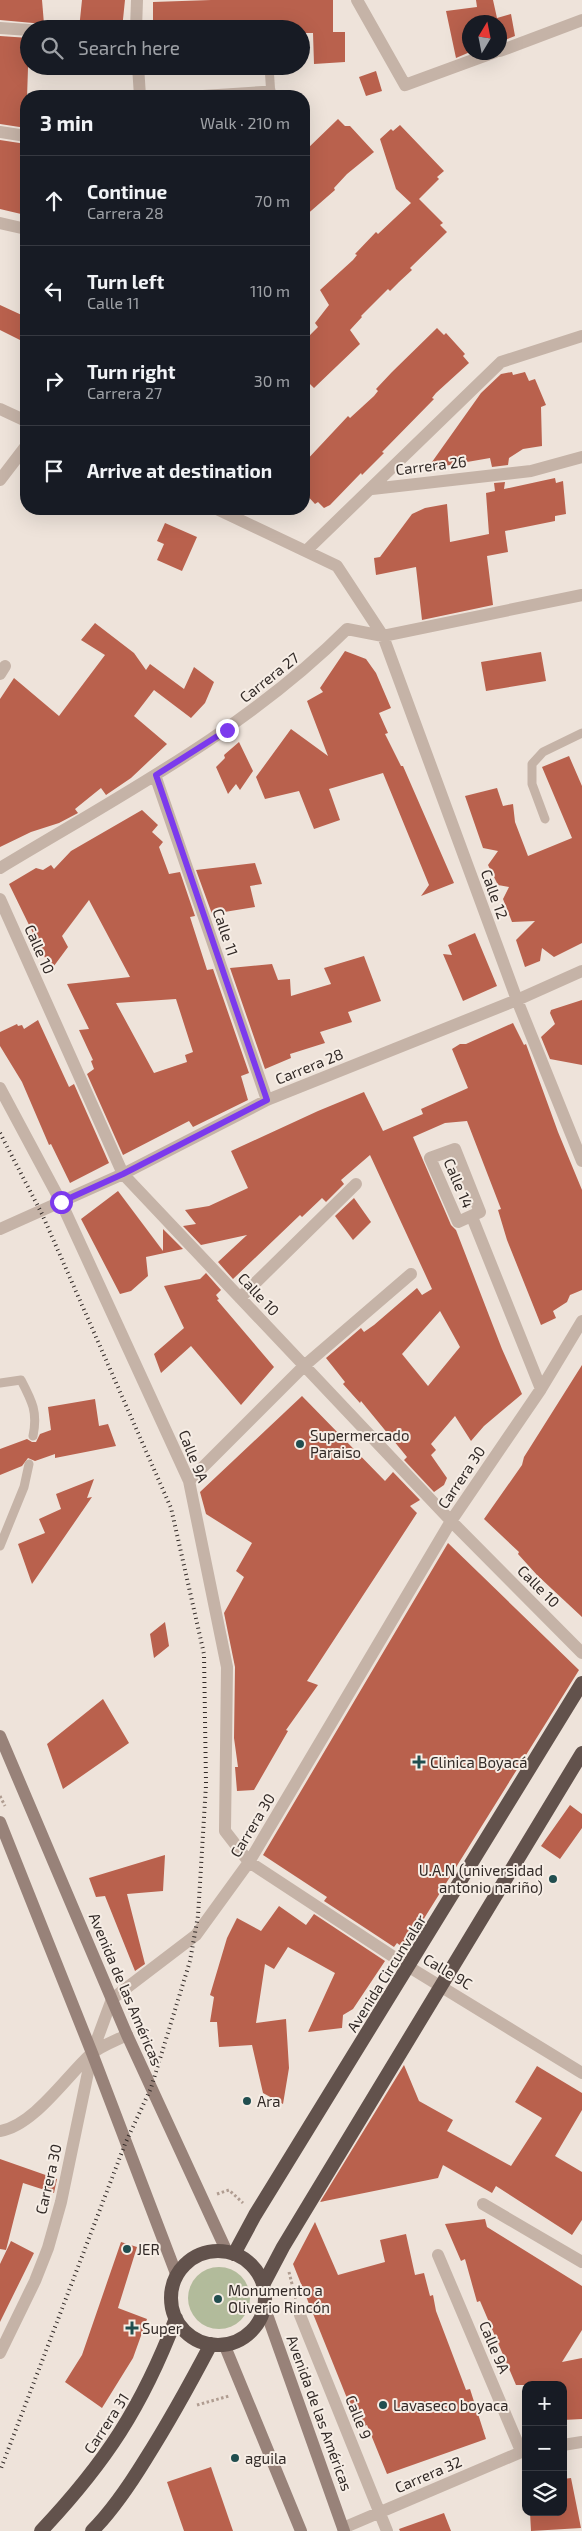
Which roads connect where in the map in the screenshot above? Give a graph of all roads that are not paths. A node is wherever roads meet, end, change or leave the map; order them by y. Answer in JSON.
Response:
{"nodes":[{"id":1,"x":137,"y":0,"type":"edge"},
{"id":2,"x":357,"y":0,"type":"edge"},
{"id":3,"x":136,"y":20,"type":"edge"},
{"id":4,"x":582,"y":20,"type":"edge"},
{"id":5,"x":0,"y":28,"type":"edge"},
{"id":6,"x":20,"y":29,"type":"edge"},
{"id":7,"x":507,"y":48,"type":"edge"},
{"id":8,"x":473,"y":60,"type":"edge"},
{"id":9,"x":139,"y":75,"type":"edge"},
{"id":10,"x":270,"y":75,"type":"edge"},
{"id":11,"x":140,"y":90,"type":"edge"},
{"id":12,"x":271,"y":90,"type":"edge"},
{"id":13,"x":0,"y":132,"type":"edge"},
{"id":14,"x":20,"y":135,"type":"edge"},
{"id":15,"x":0,"y":222,"type":"edge"},
{"id":16,"x":20,"y":227,"type":"edge"},
{"id":17,"x":582,"y":336,"type":"edge"},
{"id":18,"x":0,"y":408,"type":"edge"},
{"id":19,"x":20,"y":418,"type":"edge"},
{"id":20,"x":20,"y":454,"type":"edge"},
{"id":21,"x":582,"y":458,"type":"edge"},
{"id":22,"x":0,"y":480,"type":"edge"},
{"id":23,"x":372,"y":489,"type":"junction"},
{"id":24,"x":229,"y":515,"type":"edge"},
{"id":25,"x":307,"y":550,"type":"junction"},
{"id":26,"x":582,"y":596,"type":"edge"},
{"id":27,"x":383,"y":636,"type":"junction"},
{"id":28,"x":582,"y":733,"type":"edge"},
{"id":29,"x":156,"y":775,"type":"junction"},
{"id":30,"x":545,"y":819,"type":"dead end"},
{"id":31,"x":0,"y":868,"type":"edge"},
{"id":32,"x":0,"y":899,"type":"edge"},
{"id":33,"x":582,"y":971,"type":"edge"},
{"id":34,"x":517,"y":1000,"type":"junction"},
{"id":35,"x":0,"y":1088,"type":"edge"},
{"id":36,"x":267,"y":1100,"type":"junction"},
{"id":37,"x":582,"y":1160,"type":"edge"},
{"id":38,"x":123,"y":1174,"type":"junction"},
{"id":39,"x":356,"y":1184,"type":"dead end"},
{"id":40,"x":61,"y":1202,"type":"junction"},
{"id":41,"x":472,"y":1217,"type":"junction"},
{"id":42,"x":0,"y":1229,"type":"edge"},
{"id":43,"x":411,"y":1274,"type":"dead end"},
{"id":44,"x":240,"y":1298,"type":"junction"},
{"id":45,"x":582,"y":1321,"type":"edge"},
{"id":46,"x":304,"y":1366,"type":"junction"},
{"id":47,"x":0,"y":1383,"type":"edge"},
{"id":48,"x":541,"y":1389,"type":"junction"},
{"id":49,"x":33,"y":1436,"type":"dead end"},
{"id":50,"x":29,"y":1464,"type":"dead end"},
{"id":51,"x":189,"y":1480,"type":"junction"},
{"id":52,"x":451,"y":1522,"type":"junction"},
{"id":53,"x":0,"y":1546,"type":"edge"},
{"id":54,"x":582,"y":1652,"type":"edge"},
{"id":55,"x":582,"y":1683,"type":"edge"},
{"id":56,"x":0,"y":1736,"type":"edge"},
{"id":57,"x":582,"y":1753,"type":"edge"},
{"id":58,"x":0,"y":1822,"type":"edge"},
{"id":59,"x":250,"y":1862,"type":"junction"},
{"id":60,"x":409,"y":1966,"type":"junction"},
{"id":61,"x":442,"y":1986,"type":"junction"},
{"id":62,"x":112,"y":1998,"type":"junction"},
{"id":63,"x":127,"y":2035,"type":"junction"},
{"id":64,"x":92,"y":2054,"type":"junction"},
{"id":65,"x":582,"y":2073,"type":"edge"},
{"id":66,"x":0,"y":2131,"type":"edge"},
{"id":67,"x":483,"y":2204,"type":"dead end"},
{"id":68,"x":231,"y":2253,"type":"junction"},
{"id":69,"x":438,"y":2255,"type":"dead end"},
{"id":70,"x":582,"y":2262,"type":"edge"},
{"id":71,"x":177,"y":2276,"type":"junction"},
{"id":72,"x":263,"y":2285,"type":"junction"},
{"id":73,"x":264,"y":2306,"type":"junction"},
{"id":74,"x":300,"y":2315,"type":"road end"},
{"id":75,"x":176,"y":2318,"type":"junction"},
{"id":76,"x":218,"y":2344,"type":"junction"},
{"id":77,"x":0,"y":2353,"type":"edge"},
{"id":78,"x":582,"y":2442,"type":"edge"},
{"id":79,"x":567,"y":2444,"type":"edge"},
{"id":80,"x":522,"y":2449,"type":"edge"},
{"id":81,"x":522,"y":2451,"type":"edge"},
{"id":82,"x":380,"y":2512,"type":"junction"},
{"id":83,"x":344,"y":2529,"type":"edge"},
{"id":84,"x":40,"y":2531,"type":"edge"},
{"id":85,"x":92,"y":2531,"type":"edge"},
{"id":86,"x":301,"y":2531,"type":"edge"},
{"id":87,"x":387,"y":2531,"type":"edge"}],
"edges":[{"from":1,"to":3,"type":"street"},
{"from":2,"to":8,"type":"street"},
{"from":4,"to":7,"type":"street"},
{"from":5,"to":6,"type":"street"},
{"from":9,"to":11,"type":"street"},
{"from":10,"to":12,"type":"lane"},
{"from":13,"to":14,"type":"street"},
{"from":15,"to":16,"type":"street"},
{"from":17,"to":23,"type":"street"},
{"from":18,"to":19,"type":"street"},
{"from":20,"to":22,"type":"street"},
{"from":21,"to":23,"type":"street","name":"Carrera 26"},
{"from":23,"to":25,"type":"street"},
{"from":24,"to":25,"type":"street","name":"Calle 12"},
{"from":25,"to":27,"type":"street","name":"Calle 12"},
{"from":26,"to":27,"type":"street","name":"Carrera 27"},
{"from":27,"to":29,"type":"street","name":"Carrera 27"},
{"from":27,"to":34,"type":"street","name":"Calle 12"},
{"from":28,"to":30,"type":"lane"},
{"from":29,"to":31,"type":"street","name":"Carrera 27"},
{"from":29,"to":36,"type":"street","name":"Calle 11"},
{"from":32,"to":38,"type":"street","name":"Calle 10"},
{"from":33,"to":34,"type":"street","name":"Carrera 28"},
{"from":34,"to":36,"type":"street","name":"Carrera 28"},
{"from":34,"to":37,"type":"street","name":"Calle 12"},
{"from":35,"to":40,"type":"street","name":"Calle 9A"},
{"from":36,"to":38,"type":"street","name":"Carrera 28"},
{"from":38,"to":40,"type":"street","name":"Carrera 28"},
{"from":38,"to":44,"type":"street","name":"Calle 10"},
{"from":39,"to":44,"type":"street"},
{"from":40,"to":42,"type":"street","name":"Carrera 28"},
{"from":40,"to":51,"type":"street","name":"Calle 9A"},
{"from":41,"to":41,"type":"street","name":"Calle 14"},
{"from":41,"to":48,"type":"street","name":"Calle 14"},
{"from":43,"to":46,"type":"street"},
{"from":44,"to":46,"type":"street","name":"Calle 10"},
{"from":45,"to":48,"type":"street","name":"Carrera 30"},
{"from":46,"to":51,"type":"street"},
{"from":46,"to":52,"type":"street","name":"Calle 10"},
{"from":47,"to":49,"type":"lane"},
{"from":48,"to":52,"type":"street","name":"Carrera 30"},
{"from":50,"to":53,"type":"lane"},
{"from":51,"to":59,"type":"street","name":"Calle 9A"},
{"from":52,"to":54,"type":"street","name":"Calle 10"},
{"from":52,"to":59,"type":"street","name":"Carrera 30"},
{"from":55,"to":60,"type":"highway","name":"Avenida Circunvalar"},
{"from":56,"to":62,"type":"main road","name":"Avenida de las Américas"},
{"from":57,"to":61,"type":"highway"},
{"from":58,"to":64,"type":"main road"},
{"from":59,"to":60,"type":"street","name":"Calle 9C"},
{"from":59,"to":62,"type":"street","name":"Carrera 30"},
{"from":60,"to":61,"type":"street","name":"Calle 9C"},
{"from":60,"to":68,"type":"highway","name":"Avenida Circunvalar"},
{"from":61,"to":65,"type":"street","name":"Calle 9C"},
{"from":61,"to":72,"type":"highway"},
{"from":62,"to":63,"type":"main road","name":"Avenida de las Américas"},
{"from":62,"to":64,"type":"street","name":"Carrera 30"},
{"from":63,"to":64,"type":"street"},
{"from":63,"to":68,"type":"main road","name":"Avenida de las Américas"},
{"from":64,"to":66,"type":"street"},
{"from":64,"to":71,"type":"main road"},
{"from":64,"to":77,"type":"street","name":"Carrera 30"},
{"from":67,"to":70,"type":"street"},
{"from":68,"to":71,"type":"highway"},
{"from":68,"to":72,"type":"highway"},
{"from":69,"to":80,"type":"street","name":"Calle 9A"},
{"from":71,"to":75,"type":"highway"},
{"from":72,"to":73,"type":"highway"},
{"from":73,"to":76,"type":"highway"},
{"from":73,"to":83,"type":"main road","name":"Avenida de las Américas"},
{"from":74,"to":82,"type":"street","name":"Calle 9"},
{"from":75,"to":76,"type":"highway"},
{"from":75,"to":84,"type":"highway","name":"Carrera 31"},
{"from":76,"to":85,"type":"highway"},
{"from":76,"to":86,"type":"main road"},
{"from":78,"to":79,"type":"street"},
{"from":81,"to":82,"type":"street","name":"Carrera 32"},
{"from":82,"to":83,"type":"street","name":"Carrera 32"},
{"from":82,"to":87,"type":"street","name":"Calle 9"}]}
